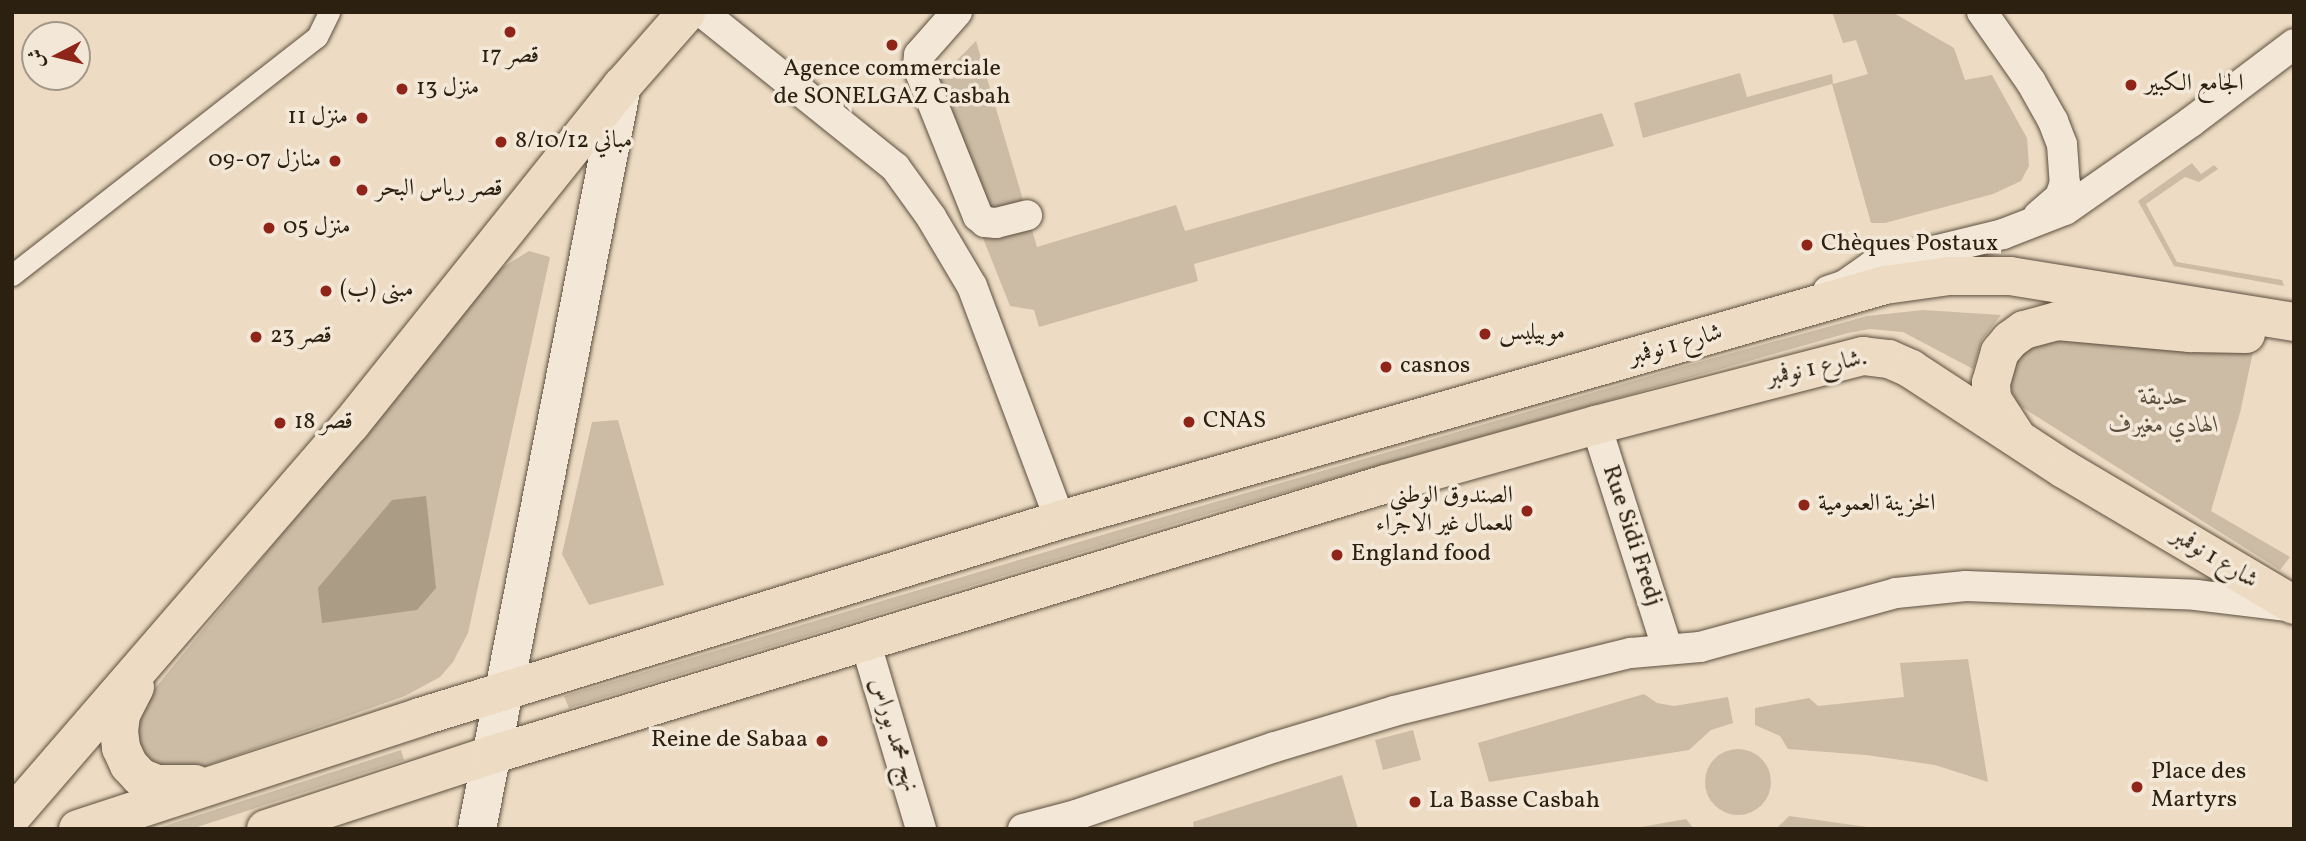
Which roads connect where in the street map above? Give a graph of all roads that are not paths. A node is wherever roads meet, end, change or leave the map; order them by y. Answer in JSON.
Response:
{"nodes":[{"id":1,"x":329,"y":12,"type":"edge"},
{"id":2,"x":687,"y":12,"type":"edge"},
{"id":3,"x":702,"y":12,"type":"edge"},
{"id":4,"x":957,"y":12,"type":"edge"},
{"id":5,"x":1982,"y":12,"type":"edge"},
{"id":6,"x":2294,"y":44,"type":"edge"},
{"id":7,"x":622,"y":86,"type":"junction"},
{"id":8,"x":1027,"y":215,"type":"dead end"},
{"id":9,"x":2003,"y":234,"type":"junction"},
{"id":10,"x":12,"y":275,"type":"edge"},
{"id":11,"x":2278,"y":319,"type":"edge"},
{"id":12,"x":2294,"y":336,"type":"edge"},
{"id":13,"x":1677,"y":346,"type":"junction"},
{"id":14,"x":1596,"y":425,"type":"junction"},
{"id":15,"x":2020,"y":440,"type":"junction"},
{"id":16,"x":2064,"y":469,"type":"joint"},
{"id":17,"x":1060,"y":520,"type":"junction"},
{"id":18,"x":2294,"y":606,"type":"edge"},
{"id":19,"x":865,"y":641,"type":"junction"},
{"id":20,"x":1667,"y":648,"type":"junction"},
{"id":21,"x":146,"y":664,"type":"junction"},
{"id":22,"x":503,"y":692,"type":"junction"},
{"id":23,"x":491,"y":755,"type":"junction"},
{"id":24,"x":215,"y":782,"type":"junction"},
{"id":25,"x":12,"y":816,"type":"edge"},
{"id":26,"x":78,"y":829,"type":"edge"},
{"id":27,"x":266,"y":829,"type":"edge"},
{"id":28,"x":477,"y":829,"type":"edge"},
{"id":29,"x":921,"y":829,"type":"edge"},
{"id":30,"x":1023,"y":829,"type":"edge"}],
"edges":[{"from":1,"to":10,"type":"street"},
{"from":2,"to":7,"type":"main road"},
{"from":3,"to":17,"type":"street"},
{"from":4,"to":8,"type":"street"},
{"from":5,"to":9,"type":"street"},
{"from":6,"to":9,"type":"street"},
{"from":7,"to":21,"type":"main road"},
{"from":7,"to":22,"type":"main road"},
{"from":9,"to":13,"type":"street"},
{"from":11,"to":13,"type":"main road","name":"شارع 1 نوفمبر"},
{"from":12,"to":15,"type":"main road"},
{"from":13,"to":17,"type":"main road","name":"شارع 1 نوفمبر"},
{"from":14,"to":15,"type":"main road","name":"شارع 1 نوفمبر."},
{"from":14,"to":19,"type":"main road","name":"شارع 1 نوفمبر."},
{"from":14,"to":20,"type":"street","name":"Rue Sidi Fredj"},
{"from":15,"to":16,"type":"main road","name":"شارع 1 نوفمبر."},
{"from":16,"to":18,"type":"main road","name":"شارع 1 نوفمبر"},
{"from":17,"to":22,"type":"main road","name":"شارع 1 نوفمبر"},
{"from":18,"to":20,"type":"street"},
{"from":19,"to":23,"type":"main road","name":"شارع 1 نوفمبر."},
{"from":19,"to":29,"type":"street","name":"نهج محمد بوراس"},
{"from":20,"to":30,"type":"street"},
{"from":21,"to":24,"type":"main road"},
{"from":21,"to":25,"type":"main road"},
{"from":22,"to":23,"type":"main road"},
{"from":22,"to":24,"type":"main road","name":"شارع 1 نوفمبر"},
{"from":23,"to":27,"type":"main road","name":"شارع 1 نوفمبر."},
{"from":23,"to":28,"type":"main road"},
{"from":24,"to":26,"type":"main road"}]}
